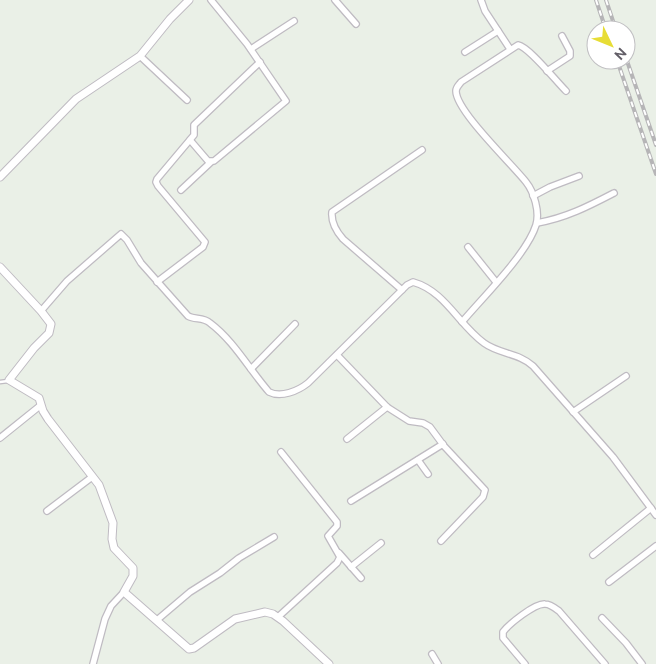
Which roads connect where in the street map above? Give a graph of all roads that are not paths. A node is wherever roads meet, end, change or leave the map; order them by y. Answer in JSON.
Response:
{"nodes":[{"id":1,"x":189,"y":0,"type":"edge"},
{"id":2,"x":211,"y":0,"type":"edge"},
{"id":3,"x":335,"y":0,"type":"edge"},
{"id":4,"x":481,"y":0,"type":"edge"},
{"id":5,"x":294,"y":21,"type":"dead end"},
{"id":6,"x":356,"y":24,"type":"dead end"},
{"id":7,"x":498,"y":31,"type":"junction"},
{"id":8,"x":562,"y":36,"type":"dead end"},
{"id":9,"x":251,"y":49,"type":"junction"},
{"id":10,"x":510,"y":50,"type":"junction"},
{"id":11,"x":465,"y":52,"type":"dead end"},
{"id":12,"x":140,"y":56,"type":"junction"},
{"id":13,"x":260,"y":62,"type":"junction"},
{"id":14,"x":547,"y":71,"type":"junction"},
{"id":15,"x":566,"y":90,"type":"dead end"},
{"id":16,"x":187,"y":100,"type":"dead end"},
{"id":17,"x":190,"y":140,"type":"junction"},
{"id":18,"x":422,"y":150,"type":"dead end"},
{"id":19,"x":211,"y":162,"type":"junction"},
{"id":20,"x":579,"y":176,"type":"dead end"},
{"id":21,"x":0,"y":177,"type":"edge"},
{"id":22,"x":180,"y":190,"type":"dead end"},
{"id":23,"x":614,"y":193,"type":"dead end"},
{"id":24,"x":534,"y":196,"type":"junction"},
{"id":25,"x":537,"y":223,"type":"junction"},
{"id":26,"x":468,"y":247,"type":"dead end"},
{"id":27,"x":0,"y":267,"type":"edge"},
{"id":28,"x":157,"y":282,"type":"junction"},
{"id":29,"x":496,"y":282,"type":"junction"},
{"id":30,"x":402,"y":290,"type":"junction"},
{"id":31,"x":41,"y":311,"type":"junction"},
{"id":32,"x":462,"y":322,"type":"junction"},
{"id":33,"x":295,"y":324,"type":"dead end"},
{"id":34,"x":337,"y":355,"type":"junction"},
{"id":35,"x":251,"y":369,"type":"junction"},
{"id":36,"x":626,"y":376,"type":"dead end"},
{"id":37,"x":9,"y":380,"type":"junction"},
{"id":38,"x":0,"y":382,"type":"edge"},
{"id":39,"x":41,"y":405,"type":"junction"},
{"id":40,"x":387,"y":408,"type":"junction"},
{"id":41,"x":573,"y":412,"type":"junction"},
{"id":42,"x":0,"y":438,"type":"edge"},
{"id":43,"x":347,"y":439,"type":"dead end"},
{"id":44,"x":443,"y":444,"type":"junction"},
{"id":45,"x":281,"y":452,"type":"dead end"},
{"id":46,"x":418,"y":460,"type":"junction"},
{"id":47,"x":428,"y":474,"type":"dead end"},
{"id":48,"x":92,"y":477,"type":"junction"},
{"id":49,"x":351,"y":501,"type":"dead end"},
{"id":50,"x":651,"y":508,"type":"junction"},
{"id":51,"x":47,"y":511,"type":"dead end"},
{"id":52,"x":656,"y":514,"type":"edge"},
{"id":53,"x":274,"y":537,"type":"dead end"},
{"id":54,"x":441,"y":541,"type":"dead end"},
{"id":55,"x":381,"y":543,"type":"dead end"},
{"id":56,"x":656,"y":546,"type":"edge"},
{"id":57,"x":339,"y":553,"type":"junction"},
{"id":58,"x":593,"y":555,"type":"dead end"},
{"id":59,"x":351,"y":567,"type":"junction"},
{"id":60,"x":361,"y":578,"type":"dead end"},
{"id":61,"x":609,"y":582,"type":"dead end"},
{"id":62,"x":124,"y":592,"type":"junction"},
{"id":63,"x":278,"y":617,"type":"junction"},
{"id":64,"x":602,"y":618,"type":"dead end"},
{"id":65,"x":157,"y":620,"type":"junction"},
{"id":66,"x":432,"y":654,"type":"dead end"},
{"id":67,"x":93,"y":664,"type":"edge"},
{"id":68,"x":330,"y":664,"type":"edge"},
{"id":69,"x":438,"y":664,"type":"edge"},
{"id":70,"x":525,"y":664,"type":"edge"},
{"id":71,"x":605,"y":664,"type":"edge"},
{"id":72,"x":642,"y":664,"type":"edge"}],
"edges":[{"from":1,"to":12,"type":"street"},
{"from":2,"to":9,"type":"street"},
{"from":3,"to":6,"type":"street"},
{"from":4,"to":7,"type":"street"},
{"from":5,"to":9,"type":"street"},
{"from":7,"to":10,"type":"street"},
{"from":7,"to":11,"type":"street"},
{"from":8,"to":14,"type":"street"},
{"from":9,"to":13,"type":"street"},
{"from":10,"to":14,"type":"street"},
{"from":10,"to":24,"type":"street"},
{"from":12,"to":16,"type":"street"},
{"from":12,"to":21,"type":"street"},
{"from":13,"to":17,"type":"street"},
{"from":13,"to":19,"type":"street"},
{"from":14,"to":15,"type":"street"},
{"from":17,"to":19,"type":"street"},
{"from":17,"to":28,"type":"street"},
{"from":18,"to":30,"type":"street"},
{"from":19,"to":22,"type":"street"},
{"from":20,"to":24,"type":"street"},
{"from":23,"to":25,"type":"street"},
{"from":24,"to":25,"type":"street"},
{"from":25,"to":29,"type":"street"},
{"from":26,"to":29,"type":"street"},
{"from":27,"to":31,"type":"street"},
{"from":28,"to":31,"type":"street"},
{"from":28,"to":35,"type":"street"},
{"from":29,"to":32,"type":"street"},
{"from":30,"to":32,"type":"street"},
{"from":30,"to":34,"type":"street"},
{"from":31,"to":37,"type":"street"},
{"from":32,"to":41,"type":"street"},
{"from":33,"to":35,"type":"street"},
{"from":34,"to":35,"type":"street"},
{"from":34,"to":40,"type":"street"},
{"from":36,"to":41,"type":"street"},
{"from":37,"to":38,"type":"lane"},
{"from":37,"to":39,"type":"street"},
{"from":39,"to":42,"type":"street"},
{"from":39,"to":48,"type":"street"},
{"from":40,"to":43,"type":"street"},
{"from":40,"to":44,"type":"street"},
{"from":41,"to":50,"type":"street"},
{"from":44,"to":46,"type":"street"},
{"from":44,"to":54,"type":"street"},
{"from":45,"to":57,"type":"street"},
{"from":46,"to":47,"type":"street"},
{"from":46,"to":49,"type":"street"},
{"from":48,"to":51,"type":"street"},
{"from":48,"to":62,"type":"street"},
{"from":50,"to":52,"type":"street"},
{"from":50,"to":58,"type":"street"},
{"from":53,"to":65,"type":"street"},
{"from":55,"to":59,"type":"street"},
{"from":56,"to":61,"type":"street"},
{"from":57,"to":59,"type":"street"},
{"from":57,"to":63,"type":"street"},
{"from":59,"to":60,"type":"street"},
{"from":62,"to":65,"type":"street"},
{"from":62,"to":67,"type":"street"},
{"from":63,"to":65,"type":"street"},
{"from":63,"to":68,"type":"street"},
{"from":64,"to":72,"type":"street"},
{"from":66,"to":69,"type":"street"},
{"from":70,"to":71,"type":"street"}]}
